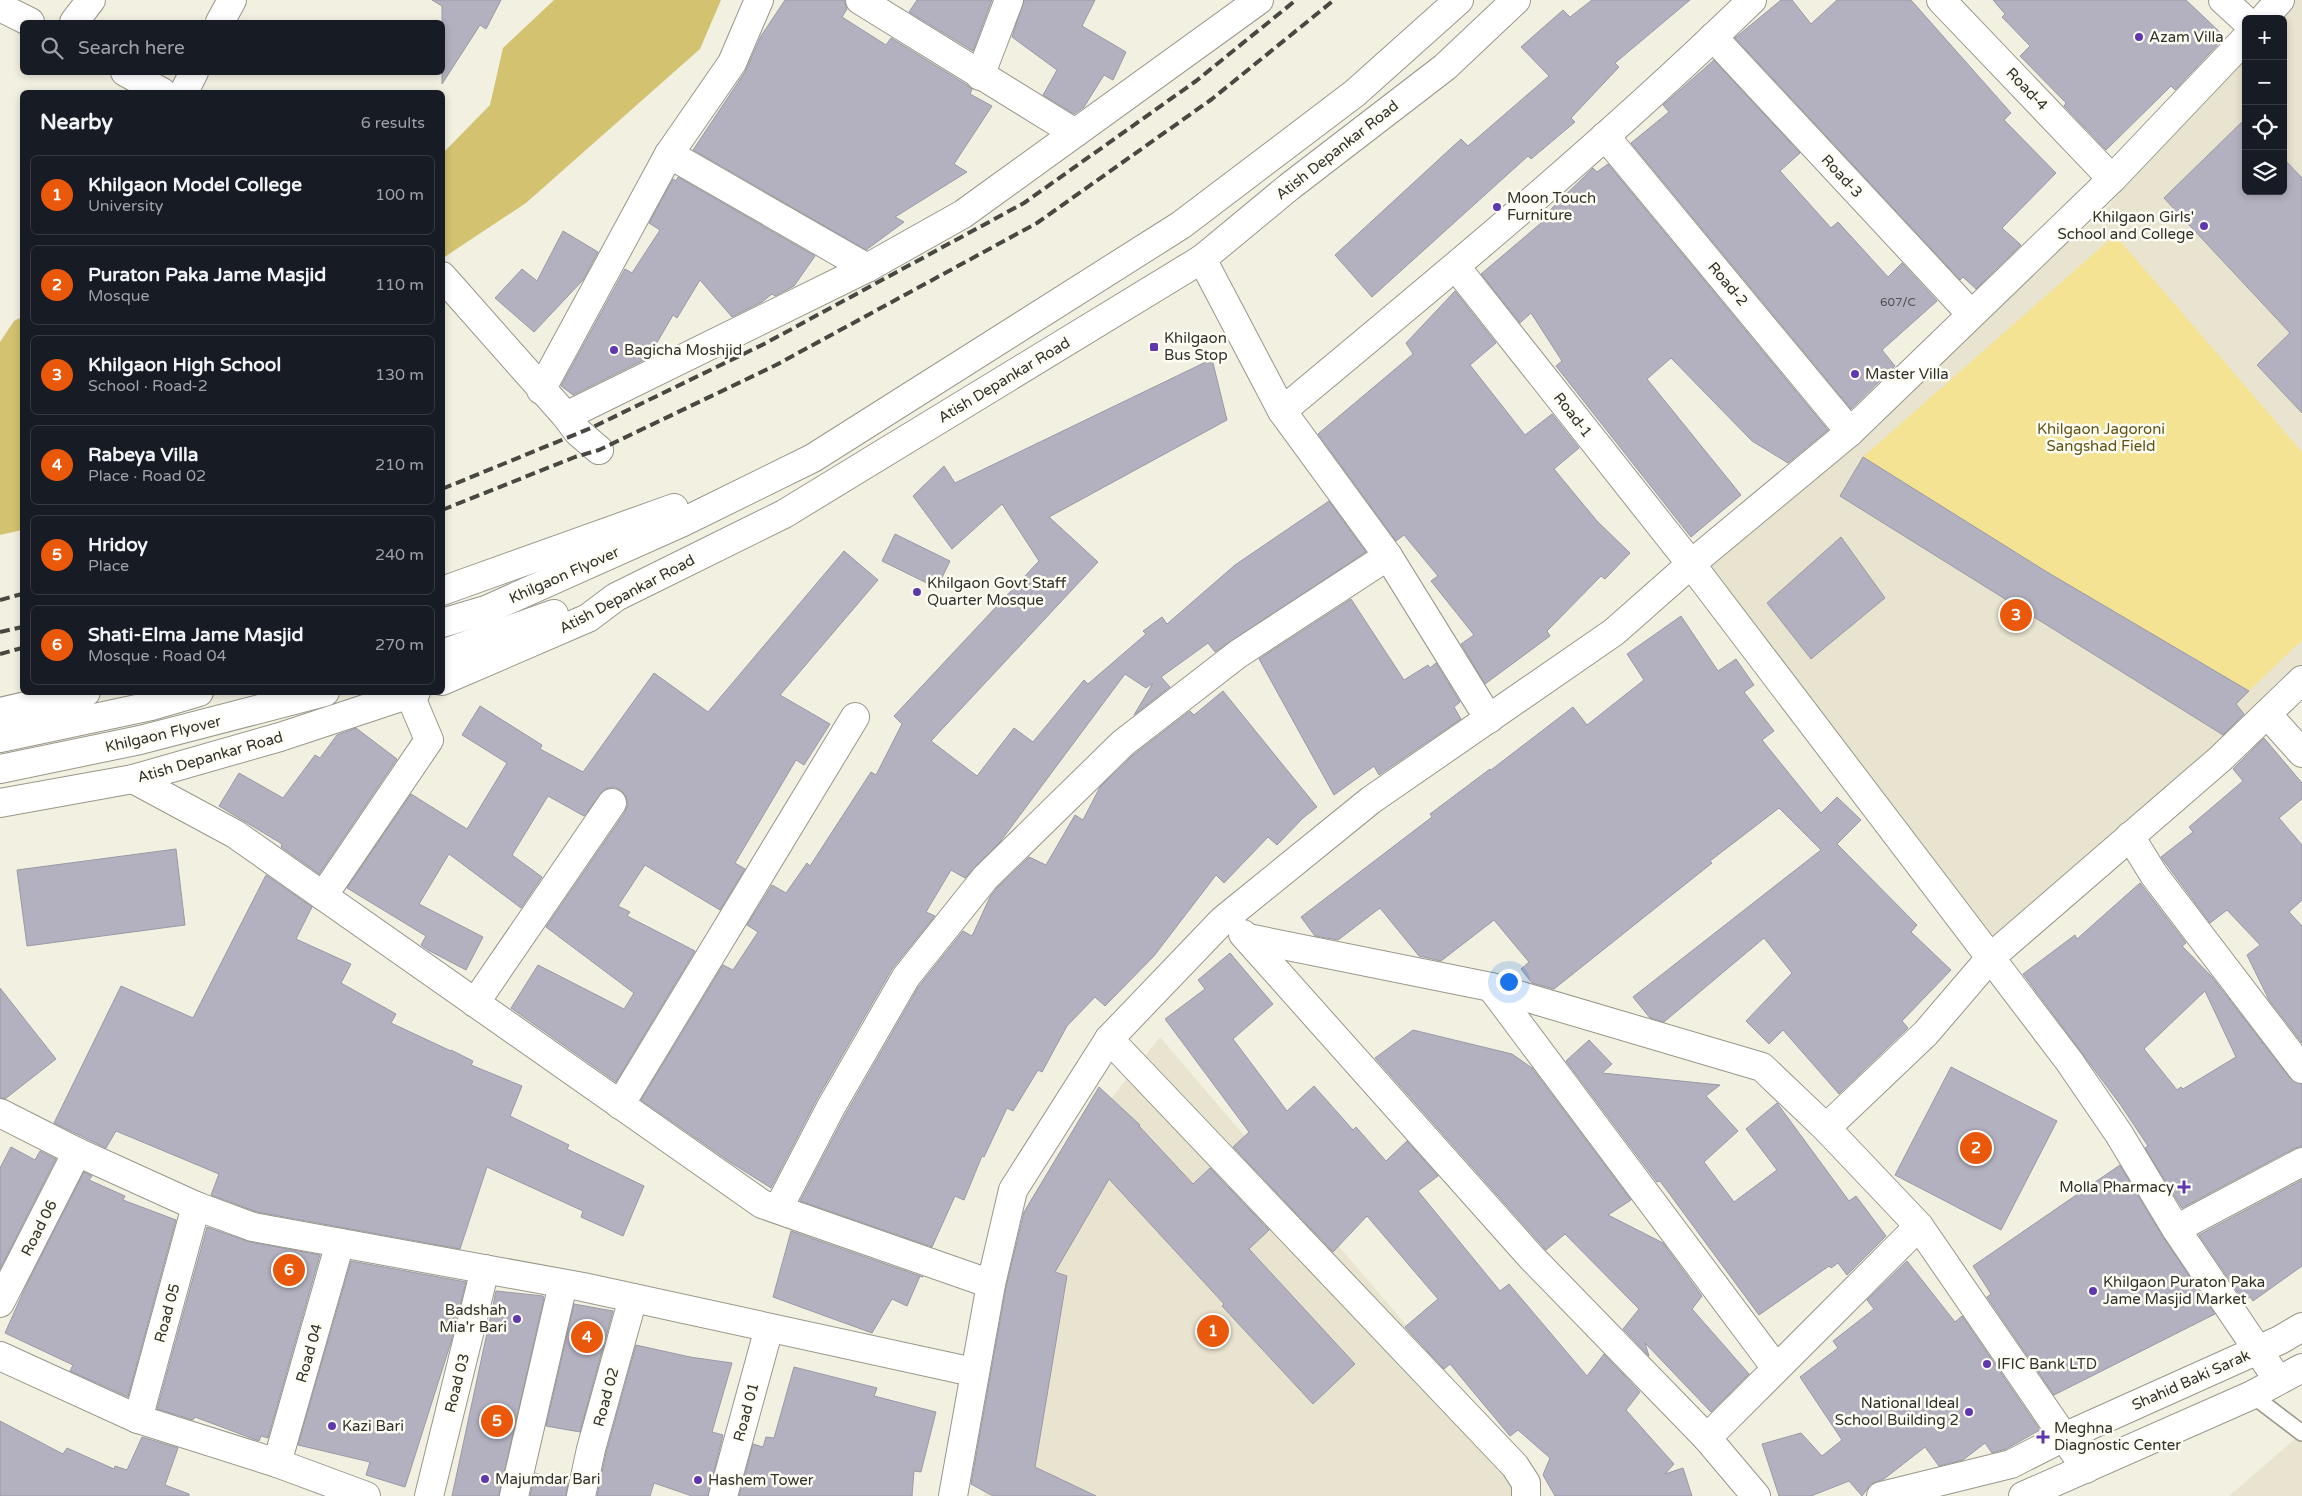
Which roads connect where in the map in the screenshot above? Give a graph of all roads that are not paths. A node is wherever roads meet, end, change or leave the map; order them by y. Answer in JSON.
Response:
{"nodes":[{"id":1,"x":91,"y":0,"type":"edge"},
{"id":2,"x":232,"y":0,"type":"edge"},
{"id":3,"x":759,"y":0,"type":"edge"},
{"id":4,"x":860,"y":0,"type":"edge"},
{"id":5,"x":1009,"y":0,"type":"edge"},
{"id":6,"x":1259,"y":0,"type":"edge"},
{"id":7,"x":1459,"y":0,"type":"edge"},
{"id":8,"x":1516,"y":0,"type":"edge"},
{"id":9,"x":1752,"y":0,"type":"edge"},
{"id":10,"x":1942,"y":0,"type":"edge"},
{"id":11,"x":2223,"y":0,"type":"edge"},
{"id":12,"x":2280,"y":0,"type":"edge"},
{"id":13,"x":0,"y":7,"type":"edge"},
{"id":14,"x":2267,"y":15,"type":"edge"},
{"id":15,"x":2242,"y":17,"type":"edge"},
{"id":16,"x":26,"y":20,"type":"edge"},
{"id":17,"x":76,"y":20,"type":"edge"},
{"id":18,"x":221,"y":20,"type":"edge"},
{"id":19,"x":1713,"y":37,"type":"junction"},
{"id":20,"x":2242,"y":42,"type":"edge"},
{"id":21,"x":131,"y":75,"type":"edge"},
{"id":22,"x":192,"y":75,"type":"edge"},
{"id":23,"x":980,"y":76,"type":"junction"},
{"id":24,"x":158,"y":90,"type":"edge"},
{"id":25,"x":185,"y":90,"type":"edge"},
{"id":26,"x":1075,"y":133,"type":"junction"},
{"id":27,"x":1605,"y":136,"type":"junction"},
{"id":28,"x":669,"y":154,"type":"junction"},
{"id":29,"x":2112,"y":179,"type":"junction"},
{"id":30,"x":1181,"y":225,"type":"junction"},
{"id":31,"x":1202,"y":259,"type":"junction"},
{"id":32,"x":1456,"y":267,"type":"junction"},
{"id":33,"x":866,"y":268,"type":"junction"},
{"id":34,"x":445,"y":279,"type":"edge"},
{"id":35,"x":1971,"y":314,"type":"junction"},
{"id":36,"x":542,"y":390,"type":"junction"},
{"id":37,"x":1282,"y":411,"type":"junction"},
{"id":38,"x":566,"y":416,"type":"junction"},
{"id":39,"x":1850,"y":432,"type":"junction"},
{"id":40,"x":599,"y":450,"type":"dead end"},
{"id":41,"x":813,"y":458,"type":"junction"},
{"id":42,"x":1388,"y":556,"type":"junction"},
{"id":43,"x":1691,"y":564,"type":"junction"},
{"id":44,"x":445,"y":590,"type":"edge"},
{"id":45,"x":616,"y":597,"type":"junction"},
{"id":46,"x":445,"y":622,"type":"edge"},
{"id":47,"x":445,"y":653,"type":"edge"},
{"id":48,"x":445,"y":680,"type":"edge"},
{"id":49,"x":2302,"y":680,"type":"edge"},
{"id":50,"x":73,"y":695,"type":"edge"},
{"id":51,"x":190,"y":695,"type":"edge"},
{"id":52,"x":314,"y":695,"type":"edge"},
{"id":53,"x":410,"y":695,"type":"edge"},
{"id":54,"x":413,"y":695,"type":"edge"},
{"id":55,"x":0,"y":712,"type":"edge"},
{"id":56,"x":2267,"y":714,"type":"junction"},
{"id":57,"x":856,"y":717,"type":"dead end"},
{"id":58,"x":1490,"y":719,"type":"junction"},
{"id":59,"x":0,"y":738,"type":"edge"},
{"id":60,"x":2302,"y":753,"type":"edge"},
{"id":61,"x":0,"y":769,"type":"edge"},
{"id":62,"x":133,"y":779,"type":"junction"},
{"id":63,"x":0,"y":803,"type":"edge"},
{"id":64,"x":612,"y":803,"type":"dead end"},
{"id":65,"x":2130,"y":836,"type":"junction"},
{"id":66,"x":323,"y":896,"type":"junction"},
{"id":67,"x":1223,"y":920,"type":"junction"},
{"id":68,"x":1248,"y":938,"type":"junction"},
{"id":69,"x":1990,"y":957,"type":"junction"},
{"id":70,"x":1491,"y":987,"type":"junction"},
{"id":71,"x":475,"y":1003,"type":"junction"},
{"id":72,"x":1108,"y":1039,"type":"junction"},
{"id":73,"x":2302,"y":1070,"type":"edge"},
{"id":74,"x":620,"y":1105,"type":"junction"},
{"id":75,"x":0,"y":1113,"type":"edge"},
{"id":76,"x":1826,"y":1128,"type":"junction"},
{"id":77,"x":77,"y":1152,"type":"junction"},
{"id":78,"x":2302,"y":1162,"type":"edge"},
{"id":79,"x":196,"y":1206,"type":"junction"},
{"id":80,"x":778,"y":1208,"type":"junction"},
{"id":81,"x":1919,"y":1226,"type":"junction"},
{"id":82,"x":2176,"y":1229,"type":"junction"},
{"id":83,"x":340,"y":1243,"type":"junction"},
{"id":84,"x":485,"y":1269,"type":"junction"},
{"id":85,"x":563,"y":1284,"type":"junction"},
{"id":86,"x":991,"y":1284,"type":"junction"},
{"id":87,"x":633,"y":1298,"type":"junction"},
{"id":88,"x":0,"y":1303,"type":"edge"},
{"id":89,"x":2302,"y":1327,"type":"edge"},
{"id":90,"x":769,"y":1328,"type":"junction"},
{"id":91,"x":2258,"y":1350,"type":"junction"},
{"id":92,"x":0,"y":1356,"type":"edge"},
{"id":93,"x":1776,"y":1368,"type":"junction"},
{"id":94,"x":2302,"y":1368,"type":"edge"},
{"id":95,"x":974,"y":1372,"type":"junction"},
{"id":96,"x":2278,"y":1380,"type":"junction"},
{"id":97,"x":2252,"y":1395,"type":"junction"},
{"id":98,"x":138,"y":1419,"type":"junction"},
{"id":99,"x":2302,"y":1433,"type":"edge"},
{"id":100,"x":2064,"y":1436,"type":"junction"},
{"id":101,"x":1707,"y":1438,"type":"junction"},
{"id":102,"x":277,"y":1463,"type":"junction"},
{"id":103,"x":2086,"y":1468,"type":"junction"},
{"id":104,"x":2035,"y":1494,"type":"edge"},
{"id":105,"x":366,"y":1496,"type":"edge"},
{"id":106,"x":429,"y":1496,"type":"edge"},
{"id":107,"x":514,"y":1496,"type":"edge"},
{"id":108,"x":581,"y":1496,"type":"edge"},
{"id":109,"x":723,"y":1496,"type":"edge"},
{"id":110,"x":953,"y":1496,"type":"edge"},
{"id":111,"x":1526,"y":1496,"type":"edge"},
{"id":112,"x":1756,"y":1496,"type":"edge"},
{"id":113,"x":1880,"y":1496,"type":"edge"}],
"edges":[{"from":1,"to":17,"type":"street"},
{"from":2,"to":18,"type":"street"},
{"from":3,"to":28,"type":"street"},
{"from":4,"to":23,"type":"street"},
{"from":5,"to":23,"type":"street"},
{"from":6,"to":26,"type":"street"},
{"from":7,"to":30,"type":"street"},
{"from":8,"to":31,"type":"street","name":"Atish Depankar Road"},
{"from":9,"to":19,"type":"street"},
{"from":10,"to":29,"type":"street","name":"Road-4"},
{"from":11,"to":15,"type":"street"},
{"from":12,"to":14,"type":"street"},
{"from":13,"to":16,"type":"street"},
{"from":19,"to":27,"type":"street"},
{"from":19,"to":35,"type":"street","name":"Road-3"},
{"from":20,"to":29,"type":"street"},
{"from":21,"to":24,"type":"street"},
{"from":22,"to":25,"type":"street"},
{"from":23,"to":26,"type":"street"},
{"from":26,"to":33,"type":"street"},
{"from":27,"to":32,"type":"street"},
{"from":27,"to":39,"type":"street","name":"Road-2"},
{"from":28,"to":33,"type":"street"},
{"from":28,"to":36,"type":"street"},
{"from":29,"to":35,"type":"street"},
{"from":30,"to":31,"type":"street"},
{"from":30,"to":41,"type":"street"},
{"from":31,"to":37,"type":"street"},
{"from":31,"to":45,"type":"street","name":"Atish Depankar Road"},
{"from":32,"to":37,"type":"street"},
{"from":32,"to":43,"type":"street","name":"Road-1"},
{"from":33,"to":38,"type":"street"},
{"from":34,"to":36,"type":"street"},
{"from":35,"to":39,"type":"street"},
{"from":36,"to":38,"type":"street"},
{"from":37,"to":42,"type":"street"},
{"from":38,"to":40,"type":"street"},
{"from":39,"to":43,"type":"street"},
{"from":41,"to":44,"type":"street"},
{"from":41,"to":46,"type":"street","name":"Khilgaon Flyover"},
{"from":42,"to":58,"type":"street"},
{"from":42,"to":80,"type":"street"},
{"from":43,"to":58,"type":"street"},
{"from":43,"to":69,"type":"street","name":"Road-1"},
{"from":45,"to":47,"type":"street","name":"Khilgaon Flyover"},
{"from":45,"to":48,"type":"street","name":"Atish Depankar Road"},
{"from":49,"to":56,"type":"street"},
{"from":50,"to":55,"type":"street"},
{"from":51,"to":59,"type":"street","name":"Khilgaon Flyover"},
{"from":52,"to":61,"type":"street","name":"Khilgaon Flyover"},
{"from":53,"to":62,"type":"street","name":"Atish Depankar Road"},
{"from":54,"to":66,"type":"street"},
{"from":56,"to":60,"type":"street"},
{"from":56,"to":65,"type":"street"},
{"from":57,"to":74,"type":"street"},
{"from":58,"to":67,"type":"street"},
{"from":62,"to":63,"type":"street","name":"Atish Depankar Road"},
{"from":62,"to":66,"type":"street"},
{"from":64,"to":71,"type":"street"},
{"from":65,"to":69,"type":"street"},
{"from":65,"to":73,"type":"street"},
{"from":66,"to":71,"type":"street"},
{"from":67,"to":68,"type":"street"},
{"from":67,"to":72,"type":"street"},
{"from":68,"to":70,"type":"street"},
{"from":68,"to":101,"type":"street"},
{"from":69,"to":76,"type":"street"},
{"from":69,"to":82,"type":"street","name":"Road-1"},
{"from":70,"to":76,"type":"street"},
{"from":70,"to":93,"type":"street"},
{"from":71,"to":74,"type":"street"},
{"from":72,"to":86,"type":"street"},
{"from":72,"to":111,"type":"street"},
{"from":74,"to":80,"type":"street"},
{"from":75,"to":77,"type":"street"},
{"from":76,"to":81,"type":"street"},
{"from":77,"to":79,"type":"street"},
{"from":77,"to":88,"type":"street","name":"Road 06"},
{"from":78,"to":82,"type":"street"},
{"from":79,"to":83,"type":"street"},
{"from":79,"to":98,"type":"street","name":"Road 05"},
{"from":80,"to":86,"type":"street"},
{"from":81,"to":93,"type":"street"},
{"from":81,"to":100,"type":"street"},
{"from":82,"to":91,"type":"street","name":"Road-1"},
{"from":83,"to":84,"type":"street"},
{"from":83,"to":102,"type":"street","name":"Road 04"},
{"from":84,"to":85,"type":"street"},
{"from":84,"to":106,"type":"street","name":"Road 03"},
{"from":85,"to":87,"type":"street"},
{"from":85,"to":107,"type":"street"},
{"from":86,"to":95,"type":"street"},
{"from":87,"to":90,"type":"street"},
{"from":87,"to":108,"type":"street","name":"Road 02"},
{"from":89,"to":91,"type":"street","name":"Shahid Baki Sarak"},
{"from":90,"to":95,"type":"street"},
{"from":90,"to":109,"type":"street","name":"Road 01"},
{"from":91,"to":96,"type":"street","name":"Road-1"},
{"from":91,"to":100,"type":"street","name":"Shahid Baki Sarak"},
{"from":92,"to":98,"type":"street"},
{"from":93,"to":101,"type":"street"},
{"from":94,"to":96,"type":"street"},
{"from":95,"to":110,"type":"street"},
{"from":96,"to":97,"type":"street"},
{"from":97,"to":99,"type":"lane"},
{"from":97,"to":103,"type":"street"},
{"from":98,"to":102,"type":"street"},
{"from":100,"to":103,"type":"street"},
{"from":100,"to":113,"type":"street","name":"Shahid Baki Sarak"},
{"from":101,"to":112,"type":"street"},
{"from":102,"to":105,"type":"street"},
{"from":103,"to":104,"type":"street"}]}
